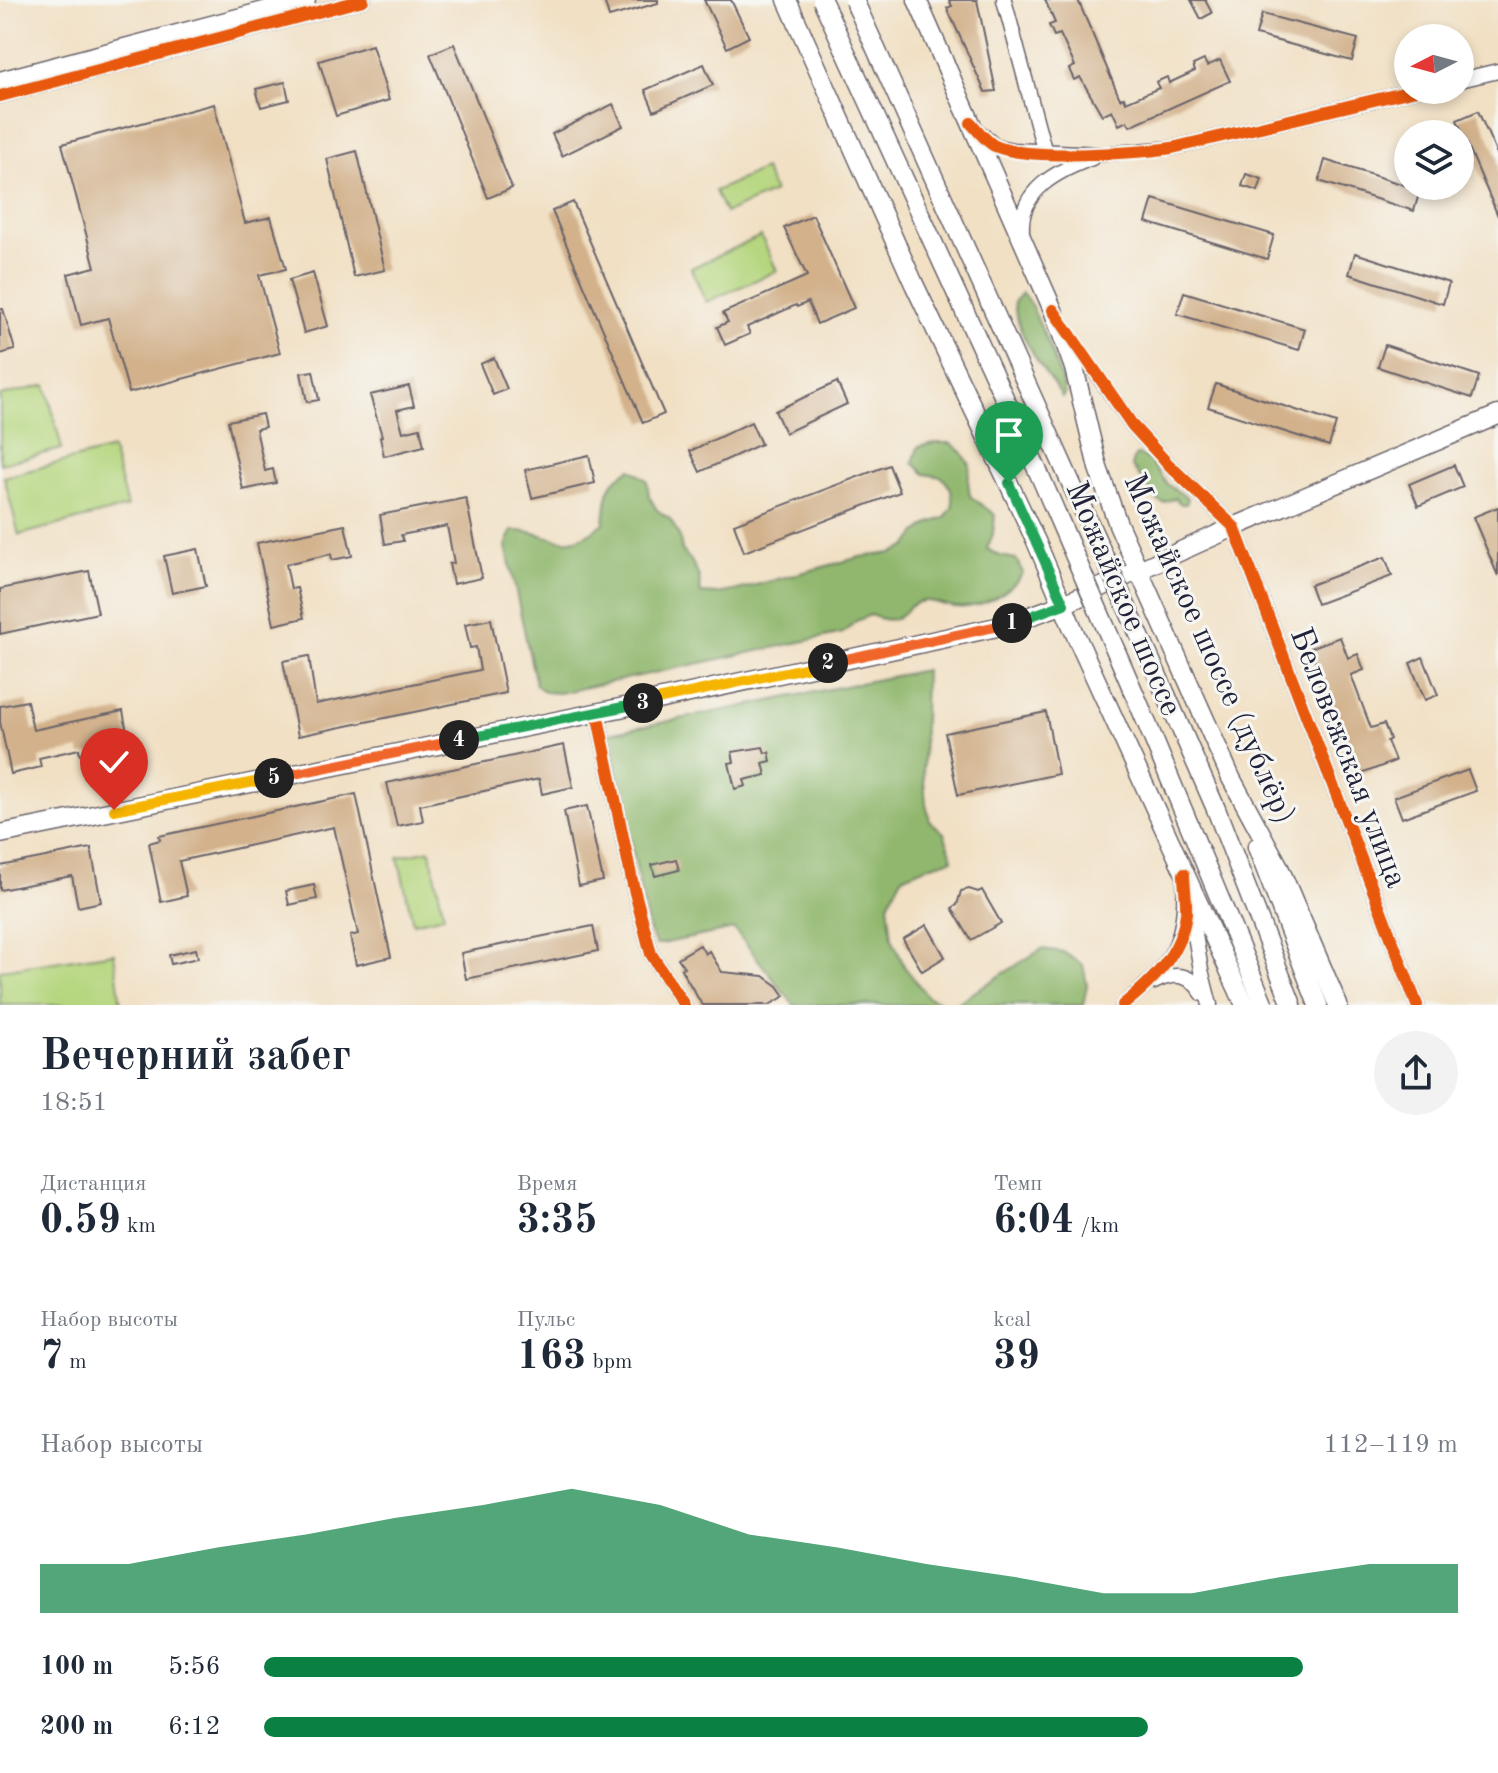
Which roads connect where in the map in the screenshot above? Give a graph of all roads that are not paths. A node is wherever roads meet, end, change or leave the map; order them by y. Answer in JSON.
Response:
{"nodes":[{"id":1,"x":306,"y":0,"type":"edge"},
{"id":2,"x":363,"y":0,"type":"edge"},
{"id":3,"x":787,"y":0,"type":"edge"},
{"id":4,"x":793,"y":0,"type":"edge"},
{"id":5,"x":822,"y":0,"type":"edge"},
{"id":6,"x":854,"y":0,"type":"edge"},
{"id":7,"x":917,"y":0,"type":"edge"},
{"id":8,"x":1004,"y":0,"type":"edge"},
{"id":9,"x":798,"y":23,"type":"junction"},
{"id":10,"x":1498,"y":71,"type":"edge"},
{"id":11,"x":1474,"y":77,"type":"edge"},
{"id":12,"x":0,"y":81,"type":"edge"},
{"id":13,"x":1394,"y":95,"type":"edge"},
{"id":14,"x":0,"y":96,"type":"edge"},
{"id":15,"x":971,"y":123,"type":"junction"},
{"id":16,"x":1045,"y":153,"type":"junction"},
{"id":17,"x":1103,"y":154,"type":"junction"},
{"id":18,"x":1022,"y":238,"type":"junction"},
{"id":19,"x":1053,"y":310,"type":"junction"},
{"id":20,"x":1498,"y":415,"type":"edge"},
{"id":21,"x":1234,"y":527,"type":"junction"},
{"id":22,"x":1139,"y":571,"type":"junction"},
{"id":23,"x":1064,"y":604,"type":"junction"},
{"id":24,"x":597,"y":713,"type":"junction"},
{"id":25,"x":1231,"y":778,"type":"junction"},
{"id":26,"x":0,"y":834,"type":"edge"},
{"id":27,"x":1184,"y":874,"type":"junction"},
{"id":28,"x":1147,"y":986,"type":"junction"},
{"id":29,"x":684,"y":1005,"type":"edge"},
{"id":30,"x":1123,"y":1005,"type":"edge"},
{"id":31,"x":1210,"y":1005,"type":"edge"},
{"id":32,"x":1245,"y":1005,"type":"edge"},
{"id":33,"x":1264,"y":1005,"type":"edge"},
{"id":34,"x":1292,"y":1005,"type":"edge"},
{"id":35,"x":1318,"y":1005,"type":"edge"},
{"id":36,"x":1338,"y":1005,"type":"edge"},
{"id":37,"x":1417,"y":1005,"type":"edge"}],
"edges":[{"from":1,"to":12,"type":"main road"},
{"from":2,"to":14,"type":"street"},
{"from":3,"to":9,"type":"main road"},
{"from":4,"to":9,"type":"street"},
{"from":5,"to":33,"type":"main road","name":"Можайское шоссе","bridge":true},
{"from":6,"to":34,"type":"main road","name":"Можайское шоссе","bridge":true},
{"from":7,"to":15,"type":"main road","name":"Можайское шоссе (дублёр)"},
{"from":8,"to":16,"type":"street"},
{"from":9,"to":23,"type":"main road"},
{"from":10,"to":11,"type":"street"},
{"from":13,"to":17,"type":"street"},
{"from":15,"to":16,"type":"street"},
{"from":15,"to":18,"type":"main road","name":"Можайское шоссе (дублёр)"},
{"from":16,"to":17,"type":"street"},
{"from":17,"to":18,"type":"street"},
{"from":18,"to":19,"type":"main road","name":"Можайское шоссе (дублёр)"},
{"from":19,"to":21,"type":"street"},
{"from":19,"to":22,"type":"main road","name":"Можайское шоссе (дублёр)"},
{"from":20,"to":21,"type":"main road"},
{"from":21,"to":22,"type":"main road"},
{"from":21,"to":37,"type":"street","name":"Беловежская улица"},
{"from":22,"to":23,"type":"main road"},
{"from":22,"to":25,"type":"main road","name":"Можайское шоссе (дублёр)"},
{"from":23,"to":24,"type":"main road"},
{"from":23,"to":27,"type":"main road"},
{"from":24,"to":26,"type":"main road"},
{"from":24,"to":29,"type":"street"},
{"from":25,"to":35,"type":"main road"},
{"from":25,"to":36,"type":"main road","name":"Можайское шоссе (дублёр)"},
{"from":27,"to":28,"type":"street"},
{"from":27,"to":31,"type":"street"},
{"from":27,"to":32,"type":"main road"},
{"from":28,"to":30,"type":"street"},
{"from":28,"to":31,"type":"street"}]}
